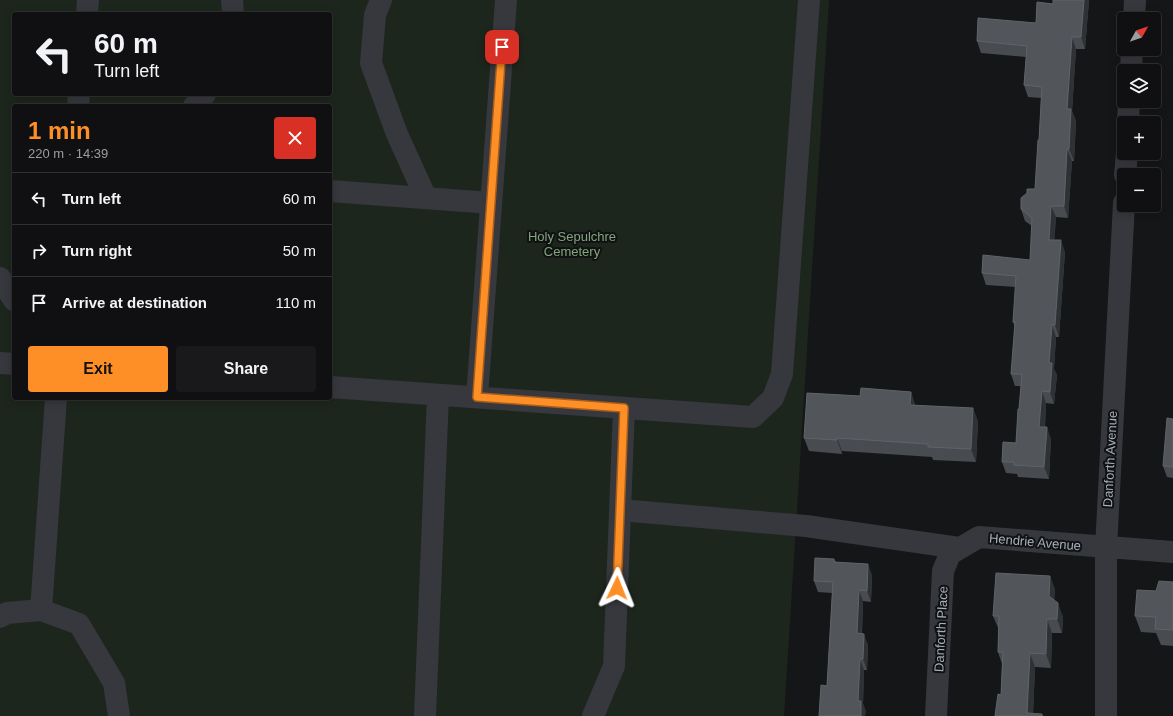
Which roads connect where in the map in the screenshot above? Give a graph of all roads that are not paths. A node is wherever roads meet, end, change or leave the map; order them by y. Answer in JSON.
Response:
{"nodes":[{"id":1,"x":88,"y":0,"type":"edge"},
{"id":2,"x":232,"y":0,"type":"edge"},
{"id":3,"x":381,"y":0,"type":"edge"},
{"id":4,"x":506,"y":0,"type":"edge"},
{"id":5,"x":809,"y":0,"type":"edge"},
{"id":6,"x":1135,"y":0,"type":"edge"},
{"id":7,"x":87,"y":12,"type":"edge"},
{"id":8,"x":233,"y":12,"type":"edge"},
{"id":9,"x":1134,"y":12,"type":"edge"},
{"id":10,"x":203,"y":96,"type":"edge"},
{"id":11,"x":196,"y":104,"type":"edge"},
{"id":12,"x":332,"y":191,"type":"edge"},
{"id":13,"x":426,"y":198,"type":"junction"},
{"id":14,"x":491,"y":204,"type":"junction"},
{"id":15,"x":1124,"y":212,"type":"edge"},
{"id":16,"x":0,"y":278,"type":"edge"},
{"id":17,"x":12,"y":297,"type":"edge"},
{"id":18,"x":0,"y":363,"type":"edge"},
{"id":19,"x":12,"y":364,"type":"edge"},
{"id":20,"x":332,"y":387,"type":"edge"},
{"id":21,"x":438,"y":395,"type":"junction"},
{"id":22,"x":477,"y":397,"type":"junction"},
{"id":23,"x":56,"y":400,"type":"edge"},
{"id":24,"x":624,"y":408,"type":"junction"},
{"id":25,"x":620,"y":510,"type":"junction"},
{"id":26,"x":959,"y":548,"type":"junction"},
{"id":27,"x":1106,"y":548,"type":"junction"},
{"id":28,"x":1173,"y":552,"type":"edge"},
{"id":29,"x":41,"y":610,"type":"junction"},
{"id":30,"x":0,"y":618,"type":"edge"},
{"id":31,"x":119,"y":716,"type":"edge"},
{"id":32,"x":426,"y":716,"type":"edge"},
{"id":33,"x":593,"y":716,"type":"edge"},
{"id":34,"x":936,"y":716,"type":"edge"},
{"id":35,"x":1106,"y":716,"type":"edge"}],
"edges":[{"from":1,"to":7,"type":"street"},
{"from":2,"to":8,"type":"street"},
{"from":3,"to":13,"type":"street"},
{"from":4,"to":14,"type":"street"},
{"from":5,"to":24,"type":"street"},
{"from":6,"to":9,"type":"street"},
{"from":10,"to":11,"type":"street"},
{"from":12,"to":13,"type":"street"},
{"from":13,"to":14,"type":"street"},
{"from":14,"to":22,"type":"street"},
{"from":15,"to":27,"type":"street","name":"Danforth Avenue"},
{"from":16,"to":17,"type":"street"},
{"from":18,"to":19,"type":"street"},
{"from":20,"to":21,"type":"street"},
{"from":21,"to":22,"type":"street"},
{"from":21,"to":32,"type":"street"},
{"from":22,"to":24,"type":"street"},
{"from":23,"to":29,"type":"street"},
{"from":24,"to":25,"type":"street"},
{"from":25,"to":26,"type":"street"},
{"from":25,"to":33,"type":"street"},
{"from":26,"to":27,"type":"street","name":"Hendrie Avenue"},
{"from":26,"to":34,"type":"street","name":"Danforth Place"},
{"from":27,"to":28,"type":"street","name":"Hendrie Avenue"},
{"from":27,"to":35,"type":"street","name":"Danforth Avenue"},
{"from":29,"to":30,"type":"street"},
{"from":29,"to":31,"type":"street"}]}
